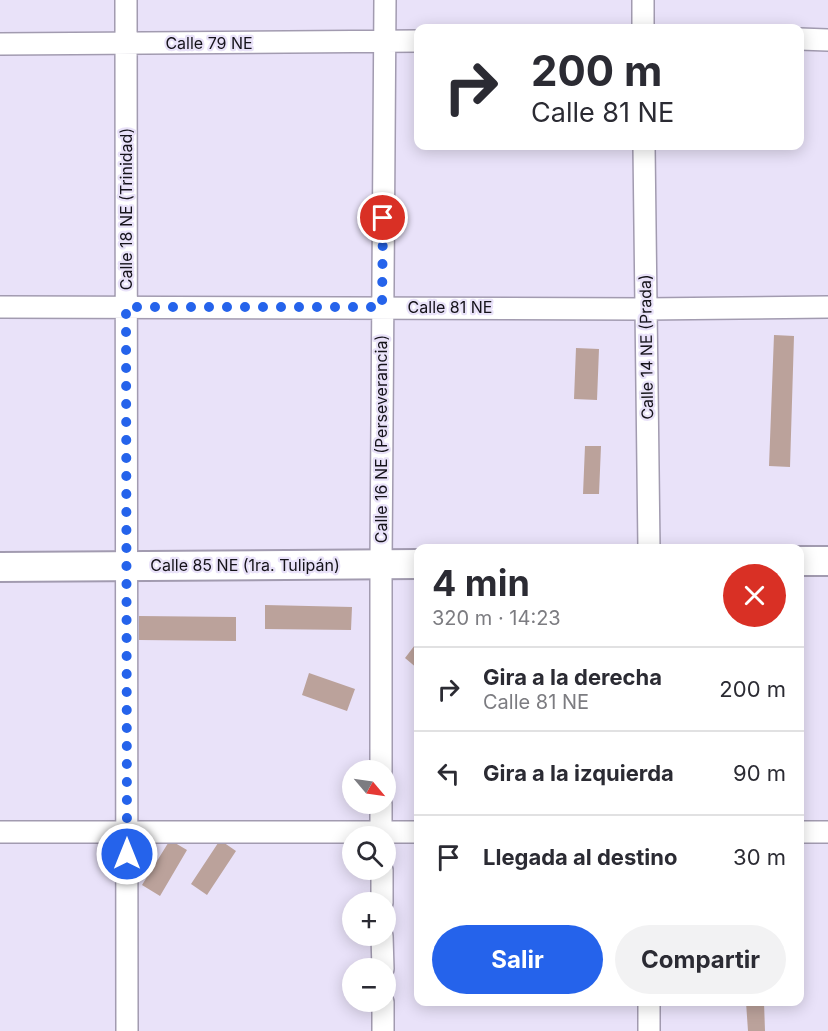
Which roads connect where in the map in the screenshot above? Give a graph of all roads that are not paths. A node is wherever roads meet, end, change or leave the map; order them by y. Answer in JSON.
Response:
{"nodes":[{"id":1,"x":126,"y":0,"type":"edge"},
{"id":2,"x":385,"y":0,"type":"edge"},
{"id":3,"x":643,"y":0,"type":"edge"},
{"id":4,"x":643,"y":24,"type":"edge"},
{"id":5,"x":804,"y":39,"type":"edge"},
{"id":6,"x":828,"y":40,"type":"edge"},
{"id":7,"x":385,"y":41,"type":"junction"},
{"id":8,"x":414,"y":41,"type":"edge"},
{"id":9,"x":125,"y":43,"type":"junction"},
{"id":10,"x":0,"y":44,"type":"edge"},
{"id":11,"x":644,"y":150,"type":"edge"},
{"id":12,"x":0,"y":307,"type":"edge"},
{"id":13,"x":126,"y":307,"type":"junction"},
{"id":14,"x":382,"y":307,"type":"junction"},
{"id":15,"x":828,"y":308,"type":"edge"},
{"id":16,"x":645,"y":309,"type":"junction"},
{"id":17,"x":649,"y":544,"type":"edge"},
{"id":18,"x":804,"y":561,"type":"edge"},
{"id":19,"x":828,"y":561,"type":"edge"},
{"id":20,"x":381,"y":564,"type":"junction"},
{"id":21,"x":414,"y":564,"type":"edge"},
{"id":22,"x":126,"y":566,"type":"junction"},
{"id":23,"x":0,"y":567,"type":"edge"},
{"id":24,"x":381,"y":760,"type":"edge"},
{"id":25,"x":0,"y":832,"type":"edge"},
{"id":26,"x":127,"y":832,"type":"junction"},
{"id":27,"x":414,"y":832,"type":"edge"},
{"id":28,"x":804,"y":832,"type":"edge"},
{"id":29,"x":828,"y":832,"type":"edge"},
{"id":30,"x":396,"y":833,"type":"edge"},
{"id":31,"x":342,"y":834,"type":"edge"},
{"id":32,"x":649,"y":1006,"type":"edge"},
{"id":33,"x":383,"y":1012,"type":"edge"},
{"id":34,"x":127,"y":1031,"type":"edge"},
{"id":35,"x":384,"y":1031,"type":"edge"},
{"id":36,"x":649,"y":1031,"type":"edge"}],
"edges":[{"from":1,"to":9,"type":"street","name":"Calle 18 NE (Trinidad)"},
{"from":2,"to":7,"type":"street","name":"Calle 16 NE (Perseverancia)"},
{"from":3,"to":4,"type":"street"},
{"from":5,"to":6,"type":"street"},
{"from":7,"to":8,"type":"street","name":"Calle 79 NE"},
{"from":7,"to":9,"type":"street","name":"Calle 79 NE"},
{"from":7,"to":14,"type":"street","name":"Calle 16 NE (Perseverancia)"},
{"from":9,"to":10,"type":"street","name":"Calle 79 NE"},
{"from":9,"to":13,"type":"street","name":"Calle 18 NE (Trinidad)"},
{"from":11,"to":16,"type":"street","name":"Calle 14 NE (Prada)"},
{"from":12,"to":13,"type":"street","name":"Calle 81 NE"},
{"from":13,"to":14,"type":"street","name":"Calle 81 NE"},
{"from":13,"to":22,"type":"street","name":"Calle 18 NE (Trinidad)"},
{"from":14,"to":16,"type":"street","name":"Calle 81 NE"},
{"from":14,"to":20,"type":"street","name":"Calle 16 NE (Perseverancia)"},
{"from":15,"to":16,"type":"street","name":"Calle 81 NE"},
{"from":16,"to":17,"type":"street","name":"Calle 14 NE (Prada)"},
{"from":18,"to":19,"type":"street"},
{"from":20,"to":21,"type":"street","name":"Calle 85 NE (1ra. Tulipán)"},
{"from":20,"to":22,"type":"street","name":"Calle 85 NE (1ra. Tulipán)"},
{"from":20,"to":24,"type":"street","name":"Calle 16 NE (Perseverancia)"},
{"from":22,"to":23,"type":"street","name":"Calle 85 NE (1ra. Tulipán)"},
{"from":22,"to":26,"type":"street","name":"Calle 18 NE (Trinidad)"},
{"from":25,"to":26,"type":"street"},
{"from":26,"to":31,"type":"street"},
{"from":26,"to":34,"type":"street","name":"Calle 18 NE (Trinidad)"},
{"from":27,"to":30,"type":"street"},
{"from":28,"to":29,"type":"street"},
{"from":32,"to":36,"type":"street"},
{"from":33,"to":35,"type":"street"}]}
